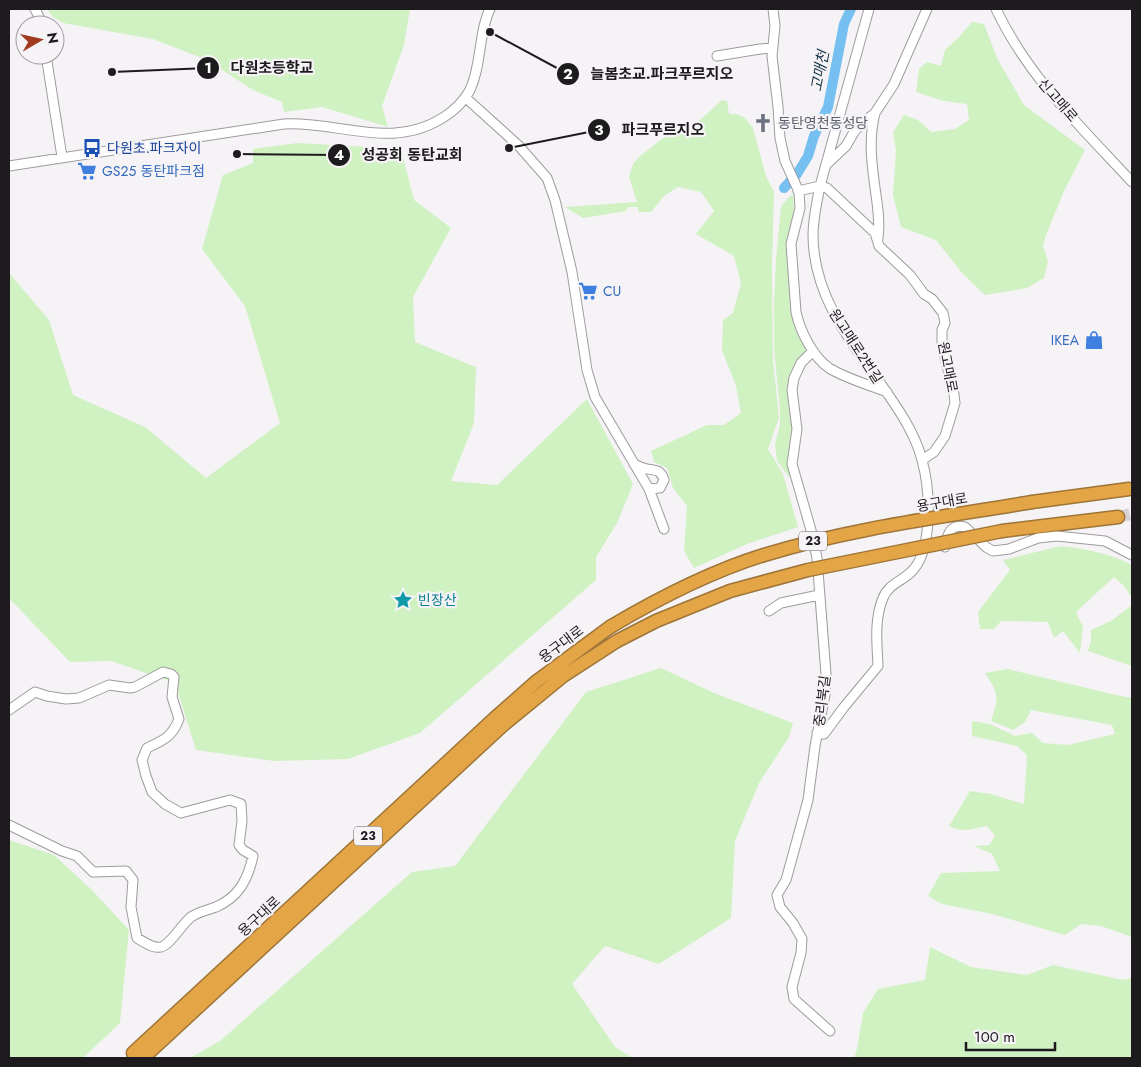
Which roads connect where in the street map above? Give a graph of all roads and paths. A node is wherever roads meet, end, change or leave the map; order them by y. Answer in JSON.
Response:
{"nodes":[{"id":1,"x":490,"y":9,"type":"edge"},
{"id":2,"x":774,"y":9,"type":"edge"},
{"id":3,"x":869,"y":9,"type":"edge"},
{"id":4,"x":927,"y":9,"type":"edge"},
{"id":5,"x":996,"y":9,"type":"edge"},
{"id":6,"x":772,"y":48,"type":"junction"},
{"id":7,"x":717,"y":56,"type":"dead end"},
{"id":8,"x":48,"y":65,"type":"edge"},
{"id":9,"x":466,"y":98,"type":"junction"},
{"id":10,"x":875,"y":112,"type":"junction"},
{"id":11,"x":62,"y":157,"type":"junction"},
{"id":12,"x":9,"y":166,"type":"edge"},
{"id":13,"x":825,"y":166,"type":"junction"},
{"id":14,"x":1132,"y":182,"type":"edge"},
{"id":15,"x":820,"y":186,"type":"junction"},
{"id":16,"x":797,"y":189,"type":"junction"},
{"id":17,"x":878,"y":238,"type":"junction"},
{"id":18,"x":814,"y":351,"type":"junction"},
{"id":19,"x":887,"y":392,"type":"junction"},
{"id":20,"x":922,"y":460,"type":"junction"},
{"id":21,"x":634,"y":464,"type":"junction"},
{"id":22,"x":649,"y":489,"type":"junction"},
{"id":23,"x":1129,"y":489,"type":"dead end"},
{"id":24,"x":1118,"y":516,"type":"tunnel mouth"},
{"id":25,"x":664,"y":529,"type":"dead end"},
{"id":26,"x":925,"y":544,"type":"junction"},
{"id":27,"x":1132,"y":555,"type":"edge"},
{"id":28,"x":819,"y":595,"type":"junction"},
{"id":29,"x":769,"y":611,"type":"dead end"},
{"id":30,"x":9,"y":710,"type":"edge"},
{"id":31,"x":817,"y":734,"type":"junction"},
{"id":32,"x":9,"y":825,"type":"edge"},
{"id":33,"x":830,"y":1032,"type":"dead end"},
{"id":34,"x":138,"y":1056,"type":"edge"}],
"edges":[{"from":1,"to":9,"type":"street"},
{"from":2,"to":6,"type":"street"},
{"from":3,"to":13,"type":"street"},
{"from":4,"to":10,"type":"street"},
{"from":5,"to":14,"type":"street","name":"신고매로"},
{"from":6,"to":7,"type":"street"},
{"from":6,"to":16,"type":"street"},
{"from":8,"to":11,"type":"street"},
{"from":9,"to":11,"type":"street"},
{"from":9,"to":21,"type":"street"},
{"from":10,"to":13,"type":"street"},
{"from":10,"to":17,"type":"street"},
{"from":11,"to":12,"type":"street"},
{"from":13,"to":15,"type":"street"},
{"from":15,"to":16,"type":"street"},
{"from":15,"to":17,"type":"street","name":"원고매로"},
{"from":15,"to":19,"type":"street","name":"원고매로2번길"},
{"from":16,"to":18,"type":"street"},
{"from":17,"to":20,"type":"street","name":"원고매로"},
{"from":18,"to":19,"type":"street"},
{"from":18,"to":28,"type":"street","name":"중리북길"},
{"from":19,"to":20,"type":"street","name":"원고매로2번길"},
{"from":20,"to":26,"type":"street"},
{"from":21,"to":22,"type":"street"},
{"from":21,"to":22,"type":"street"},
{"from":22,"to":25,"type":"street"},
{"from":23,"to":34,"type":"highway","name":"용구대로","number":"23","bridge":true},
{"from":24,"to":34,"type":"highway","name":"용구대로","number":"23","bridge":true},
{"from":26,"to":27,"type":"street"},
{"from":26,"to":31,"type":"street"},
{"from":28,"to":29,"type":"street"},
{"from":28,"to":31,"type":"street","name":"중리북길"},
{"from":30,"to":32,"type":"street"},
{"from":31,"to":33,"type":"street","name":"중리북길"}]}
